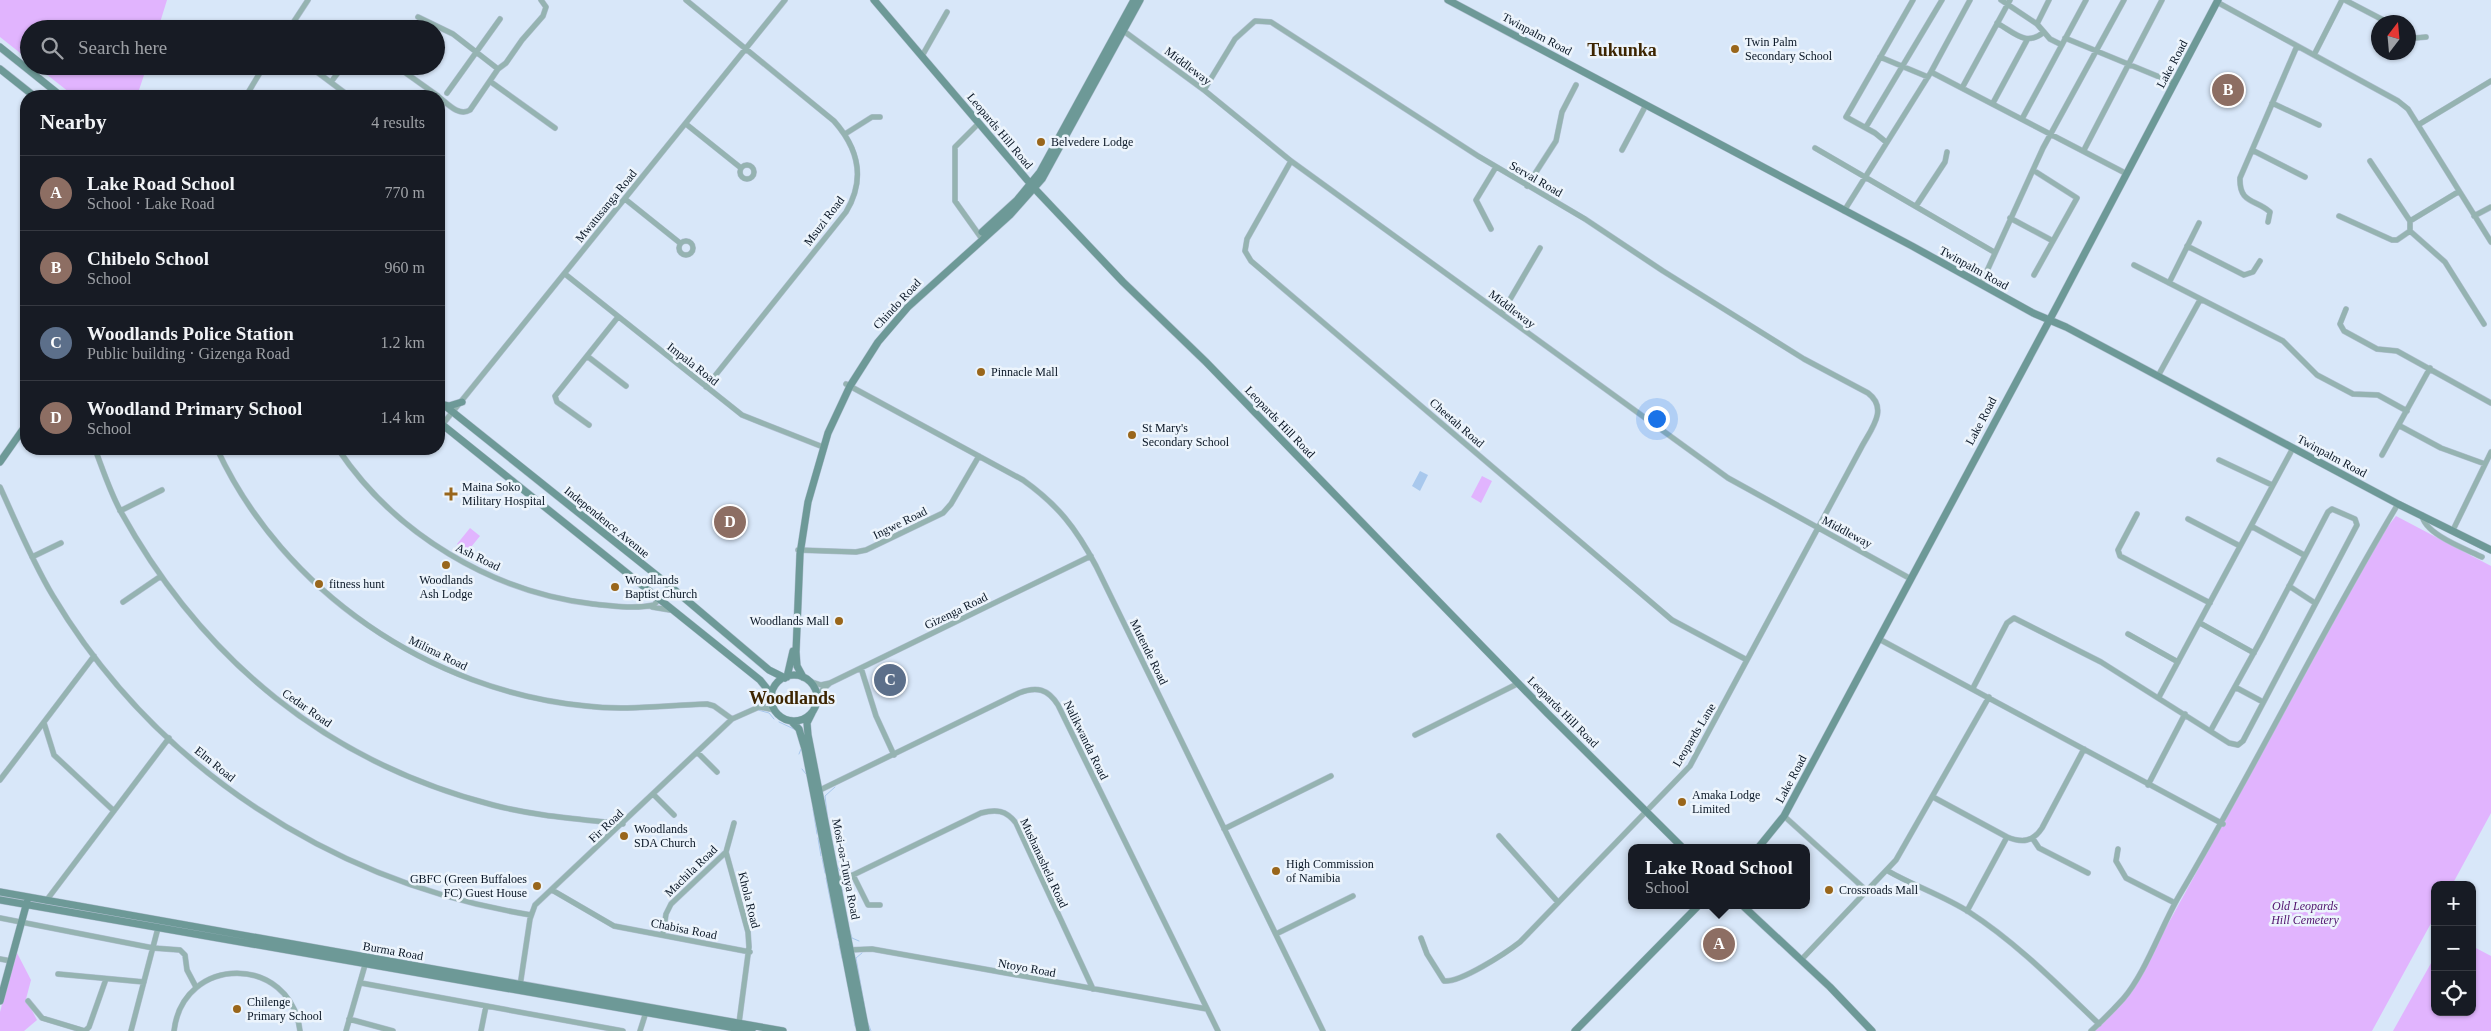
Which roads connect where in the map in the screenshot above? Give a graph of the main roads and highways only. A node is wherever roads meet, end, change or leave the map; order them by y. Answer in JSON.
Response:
{"nodes":[{"id":1,"x":874,"y":0,"type":"edge"},
{"id":2,"x":1134,"y":0,"type":"edge"},
{"id":3,"x":1140,"y":0,"type":"edge"},
{"id":4,"x":1448,"y":0,"type":"edge"},
{"id":5,"x":2217,"y":1,"type":"edge"},
{"id":6,"x":1121,"y":29,"type":"junction"},
{"id":7,"x":0,"y":48,"type":"edge"},
{"id":8,"x":20,"y":64,"type":"edge"},
{"id":9,"x":0,"y":69,"type":"edge"},
{"id":10,"x":34,"y":75,"type":"edge"},
{"id":11,"x":26,"y":90,"type":"edge"},
{"id":12,"x":53,"y":90,"type":"edge"},
{"id":13,"x":1021,"y":173,"type":"junction"},
{"id":14,"x":1041,"y":175,"type":"junction"},
{"id":15,"x":1032,"y":186,"type":"junction"},
{"id":16,"x":1023,"y":197,"type":"junction"},
{"id":17,"x":1044,"y":199,"type":"junction"},
{"id":18,"x":2057,"y":306,"type":"junction"},
{"id":19,"x":2033,"y":313,"type":"junction"},
{"id":20,"x":2049,"y":320,"type":"junction"},
{"id":21,"x":2066,"y":328,"type":"junction"},
{"id":22,"x":2042,"y":335,"type":"junction"},
{"id":23,"x":462,"y":402,"type":"road end"},
{"id":24,"x":445,"y":404,"type":"edge"},
{"id":25,"x":445,"y":406,"type":"edge"},
{"id":26,"x":445,"y":427,"type":"edge"},
{"id":27,"x":20,"y":434,"type":"edge"},
{"id":28,"x":0,"y":462,"type":"edge"},
{"id":29,"x":799,"y":550,"type":"junction"},
{"id":30,"x":2491,"y":550,"type":"edge"},
{"id":31,"x":786,"y":677,"type":"junction"},
{"id":32,"x":806,"y":679,"type":"junction"},
{"id":33,"x":772,"y":696,"type":"junction"},
{"id":34,"x":812,"y":713,"type":"junction"},
{"id":35,"x":791,"y":721,"type":"junction"},
{"id":36,"x":816,"y":791,"type":"junction"},
{"id":37,"x":1679,"y":844,"type":"edge"},
{"id":38,"x":1761,"y":844,"type":"edge"},
{"id":39,"x":0,"y":892,"type":"edge"},
{"id":40,"x":0,"y":900,"type":"edge"},
{"id":41,"x":28,"y":901,"type":"junction"},
{"id":42,"x":1695,"y":909,"type":"edge"},
{"id":43,"x":1746,"y":909,"type":"edge"},
{"id":44,"x":848,"y":950,"type":"junction"},
{"id":45,"x":519,"y":988,"type":"junction"},
{"id":46,"x":0,"y":1001,"type":"edge"},
{"id":47,"x":647,"y":1010,"type":"junction"},
{"id":48,"x":752,"y":1031,"type":"edge"},
{"id":49,"x":783,"y":1031,"type":"edge"},
{"id":50,"x":860,"y":1031,"type":"edge"},
{"id":51,"x":866,"y":1031,"type":"edge"},
{"id":52,"x":1575,"y":1031,"type":"edge"},
{"id":53,"x":1872,"y":1031,"type":"edge"}],
"edges":[{"from":1,"to":13,"type":"main road","name":"Leopards Hill Road"},
{"from":2,"to":6,"type":"main road","name":"Chindo Road"},
{"from":3,"to":6,"type":"main road","name":"Chindo Road"},
{"from":4,"to":19,"type":"main road","name":"Twinpalm Road"},
{"from":5,"to":18,"type":"main road","name":"Lake Road"},
{"from":6,"to":14,"type":"main road","name":"Chindo Road"},
{"from":7,"to":8,"type":"main road"},
{"from":9,"to":11,"type":"main road"},
{"from":10,"to":12,"type":"main road"},
{"from":13,"to":14,"type":"main road"},
{"from":13,"to":15,"type":"main road","name":"Leopards Hill Road"},
{"from":13,"to":16,"type":"main road"},
{"from":14,"to":15,"type":"main road","name":"Chindo Road"},
{"from":14,"to":17,"type":"main road"},
{"from":15,"to":16,"type":"main road","name":"Chindo Road"},
{"from":15,"to":17,"type":"main road","name":"Leopards Hill Road"},
{"from":16,"to":17,"type":"main road"},
{"from":16,"to":29,"type":"main road","name":"Chindo Road"},
{"from":17,"to":37,"type":"main road","name":"Leopards Hill Road"},
{"from":18,"to":20,"type":"main road","name":"Lake Road"},
{"from":18,"to":21,"type":"main road"},
{"from":19,"to":20,"type":"main road","name":"Twinpalm Road"},
{"from":19,"to":22,"type":"main road"},
{"from":20,"to":21,"type":"main road","name":"Twinpalm Road"},
{"from":20,"to":22,"type":"main road","name":"Lake Road"},
{"from":21,"to":30,"type":"main road","name":"Twinpalm Road"},
{"from":22,"to":38,"type":"main road","name":"Lake Road"},
{"from":23,"to":24,"type":"main road"},
{"from":25,"to":31,"type":"main road","name":"Independence Avenue"},
{"from":26,"to":33,"type":"main road"},
{"from":27,"to":28,"type":"main road"},
{"from":29,"to":31,"type":"main road","name":"Chindo Road"},
{"from":29,"to":32,"type":"main road","name":"Chindo Road"},
{"from":31,"to":32,"type":"main road"},
{"from":31,"to":33,"type":"main road"},
{"from":32,"to":34,"type":"main road"},
{"from":33,"to":35,"type":"main road"},
{"from":34,"to":35,"type":"main road"},
{"from":34,"to":36,"type":"main road","name":"Mosi-oa-Tunya Road"},
{"from":35,"to":36,"type":"main road","name":"Mosi-oa-Tunya Road"},
{"from":36,"to":44,"type":"main road","name":"Mosi-oa-Tunya Road"},
{"from":39,"to":41,"type":"main road","name":"Burma Road"},
{"from":40,"to":41,"type":"main road","name":"Burma Road"},
{"from":41,"to":45,"type":"main road","name":"Burma Road"},
{"from":41,"to":45,"type":"main road","name":"Burma Road"},
{"from":41,"to":46,"type":"main road"},
{"from":42,"to":52,"type":"main road"},
{"from":43,"to":53,"type":"main road"},
{"from":44,"to":50,"type":"main road","name":"Mosi-oa-Tunya Road"},
{"from":44,"to":51,"type":"main road","name":"Mosi-oa-Tunya Road"},
{"from":45,"to":47,"type":"main road","name":"Burma Road"},
{"from":47,"to":48,"type":"main road","name":"Burma Road"},
{"from":47,"to":49,"type":"main road","name":"Burma Road"}]}
